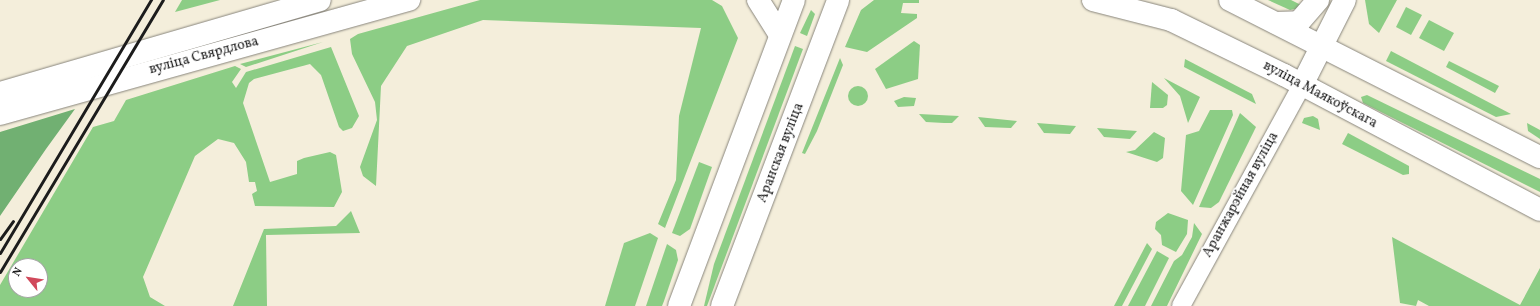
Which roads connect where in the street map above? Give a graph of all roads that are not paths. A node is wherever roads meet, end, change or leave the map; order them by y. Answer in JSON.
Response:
{"nodes":[{"id":1,"x":320,"y":0,"type":"edge"},
{"id":2,"x":409,"y":0,"type":"edge"},
{"id":3,"x":758,"y":0,"type":"edge"},
{"id":4,"x":794,"y":0,"type":"edge"},
{"id":5,"x":838,"y":0,"type":"edge"},
{"id":6,"x":1093,"y":0,"type":"edge"},
{"id":7,"x":1230,"y":0,"type":"edge"},
{"id":8,"x":1318,"y":0,"type":"edge"},
{"id":9,"x":1345,"y":0,"type":"edge"},
{"id":10,"x":1276,"y":22,"type":"junction"},
{"id":11,"x":780,"y":35,"type":"junction"},
{"id":12,"x":1323,"y":47,"type":"junction"},
{"id":13,"x":1302,"y":85,"type":"junction"},
{"id":14,"x":0,"y":93,"type":"edge"},
{"id":15,"x":0,"y":114,"type":"edge"},
{"id":16,"x":1540,"y":157,"type":"edge"},
{"id":17,"x":1540,"y":210,"type":"edge"},
{"id":18,"x":679,"y":306,"type":"edge"},
{"id":19,"x":722,"y":306,"type":"edge"},
{"id":20,"x":1181,"y":306,"type":"edge"}],
"edges":[{"from":1,"to":14,"type":"main road","name":"вуліца Свярдлова"},
{"from":2,"to":15,"type":"main road","name":"вуліца Свярдлова"},
{"from":3,"to":11,"type":"main road"},
{"from":4,"to":11,"type":"main road"},
{"from":5,"to":19,"type":"main road","name":"Аранская вуліца"},
{"from":6,"to":13,"type":"main road","name":"вуліца Маякоўскага"},
{"from":7,"to":10,"type":"main road"},
{"from":8,"to":10,"type":"main road"},
{"from":9,"to":12,"type":"main road"},
{"from":10,"to":12,"type":"main road"},
{"from":11,"to":18,"type":"main road"},
{"from":12,"to":13,"type":"main road"},
{"from":12,"to":16,"type":"main road"},
{"from":13,"to":17,"type":"main road","name":"вуліца Маякоўскага"},
{"from":13,"to":20,"type":"street","name":"Аранжарэйная вуліца"}]}
